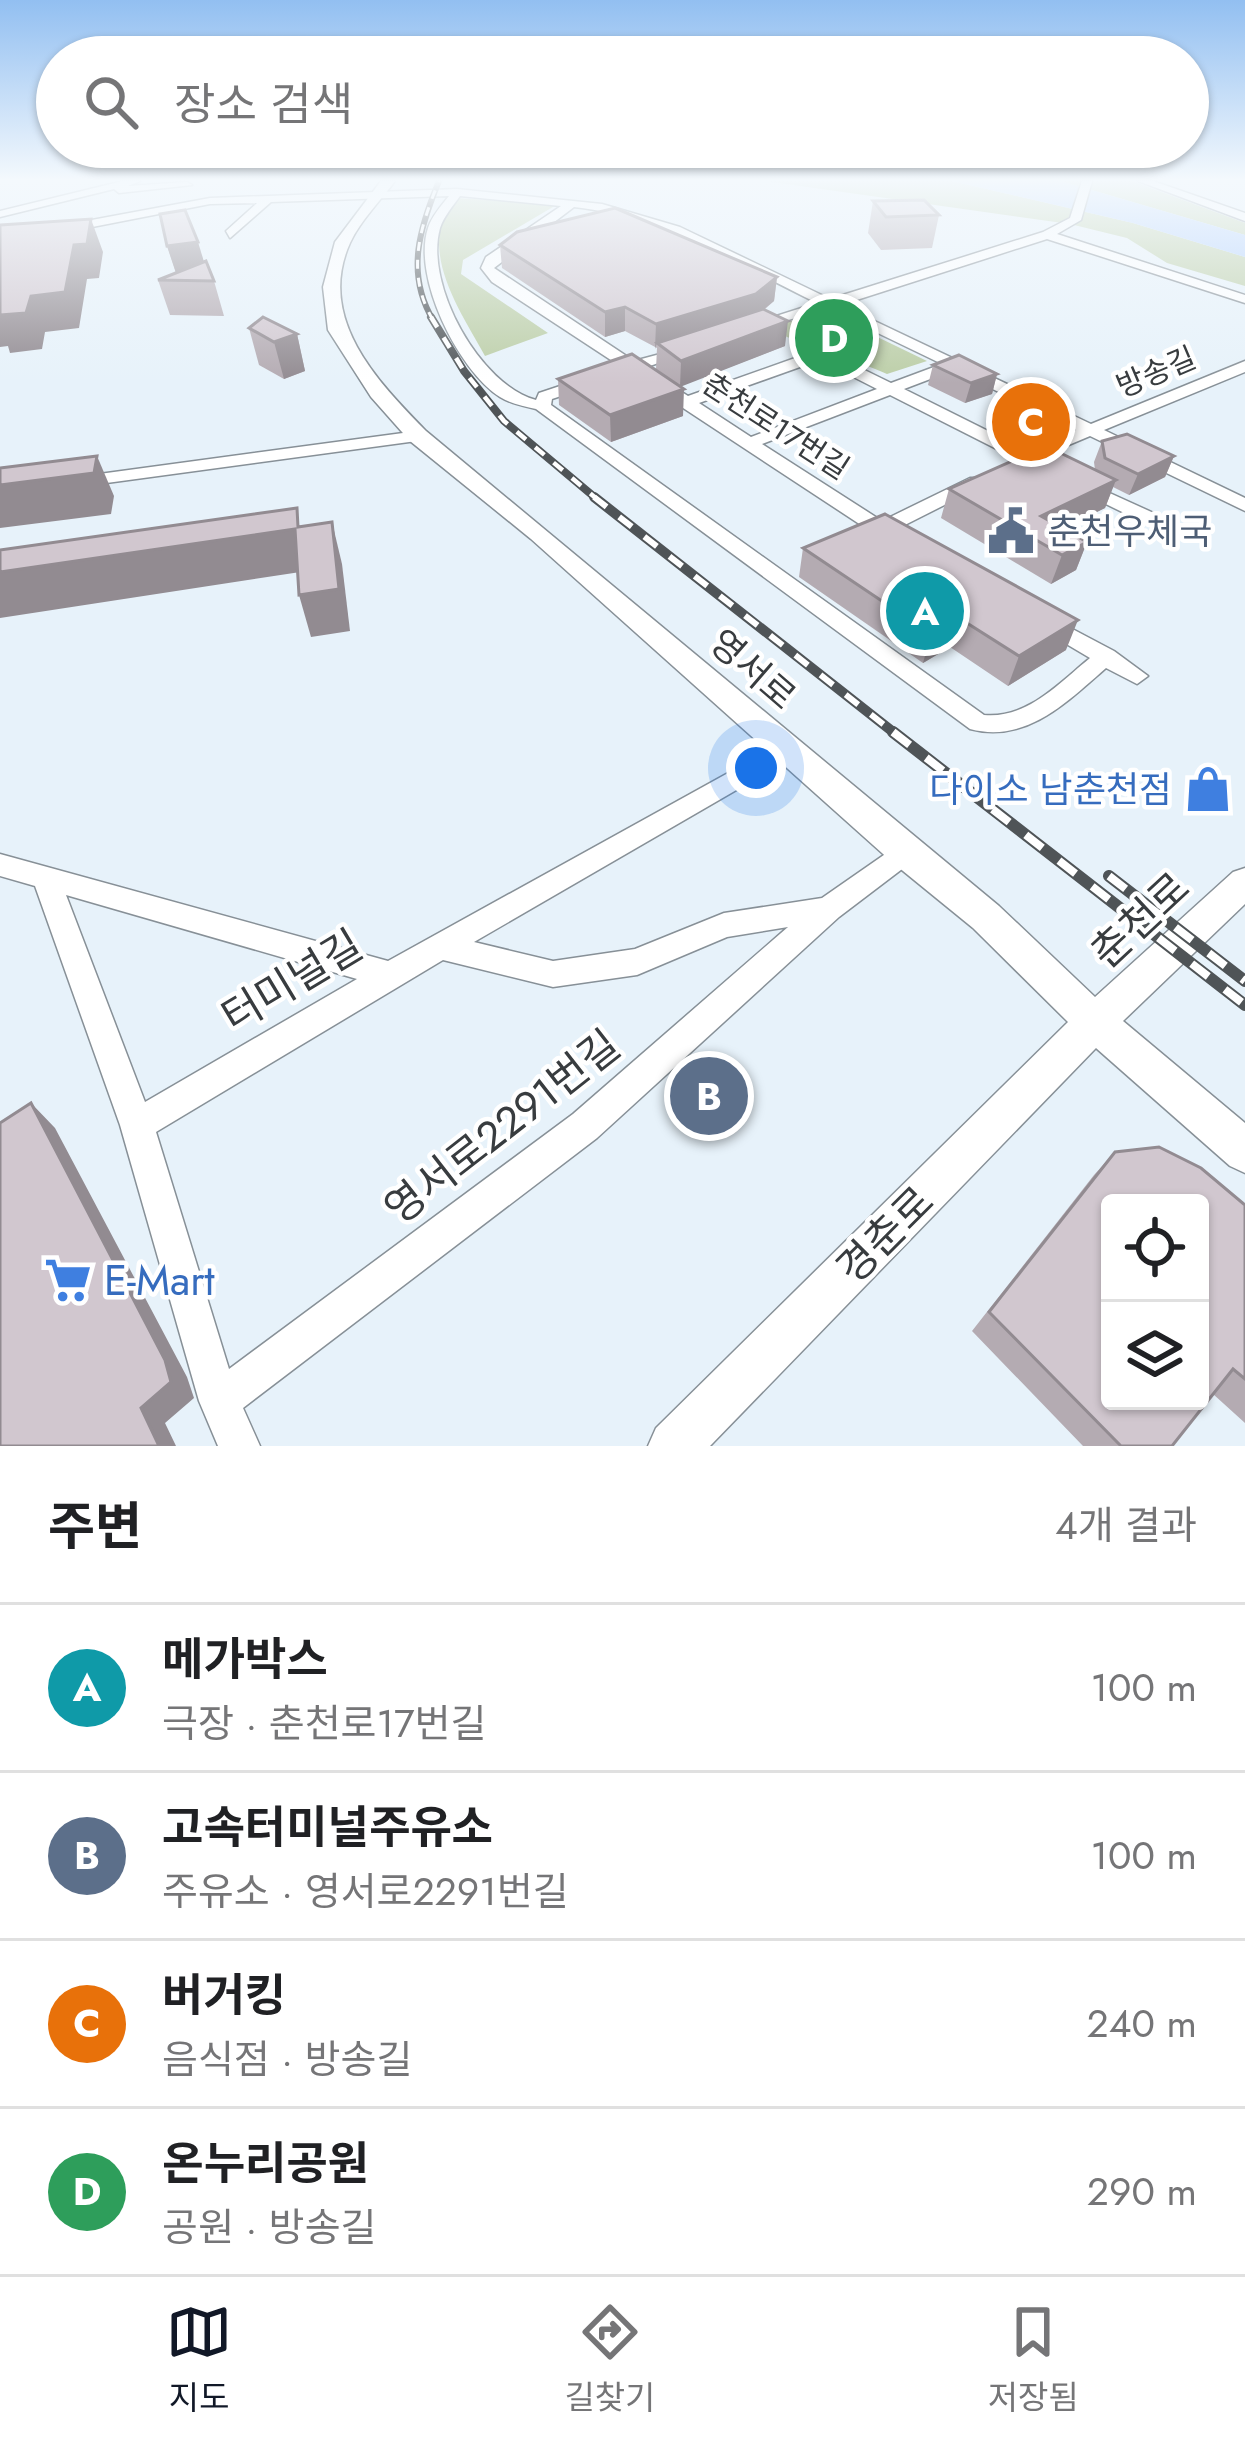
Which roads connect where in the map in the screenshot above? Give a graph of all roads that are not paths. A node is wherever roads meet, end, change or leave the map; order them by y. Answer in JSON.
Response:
{"nodes":[{"id":1,"x":342,"y":248,"type":"edge"},
{"id":2,"x":433,"y":248,"type":"edge"},
{"id":3,"x":507,"y":248,"type":"edge"},
{"id":4,"x":714,"y":248,"type":"edge"},
{"id":5,"x":1005,"y":248,"type":"edge"},
{"id":6,"x":1089,"y":248,"type":"edge"},
{"id":7,"x":1245,"y":299,"type":"edge"},
{"id":8,"x":830,"y":304,"type":"junction"},
{"id":9,"x":742,"y":331,"type":"edge"},
{"id":10,"x":697,"y":345,"type":"edge"},
{"id":11,"x":956,"y":364,"type":"junction"},
{"id":12,"x":630,"y":366,"type":"junction"},
{"id":13,"x":1245,"y":366,"type":"edge"},
{"id":14,"x":894,"y":388,"type":"junction"},
{"id":15,"x":685,"y":403,"type":"junction"},
{"id":16,"x":542,"y":406,"type":"junction"},
{"id":17,"x":1091,"y":432,"type":"junction"},
{"id":18,"x":418,"y":436,"type":"junction"},
{"id":19,"x":747,"y":444,"type":"junction"},
{"id":20,"x":1025,"y":457,"type":"junction"},
{"id":21,"x":65,"y":483,"type":"edge"},
{"id":22,"x":1245,"y":505,"type":"edge"},
{"id":23,"x":1162,"y":524,"type":"dead end"},
{"id":24,"x":880,"y":530,"type":"junction"},
{"id":25,"x":859,"y":539,"type":"edge"},
{"id":26,"x":921,"y":553,"type":"edge"},
{"id":27,"x":1024,"y":610,"type":"edge"},
{"id":28,"x":1106,"y":656,"type":"junction"},
{"id":29,"x":1137,"y":676,"type":"dead end"},
{"id":30,"x":787,"y":750,"type":"junction"},
{"id":31,"x":904,"y":852,"type":"junction"},
{"id":32,"x":0,"y":865,"type":"edge"},
{"id":33,"x":46,"y":879,"type":"junction"},
{"id":34,"x":1239,"y":900,"type":"edge"},
{"id":35,"x":829,"y":909,"type":"junction"},
{"id":36,"x":443,"y":946,"type":"junction"},
{"id":37,"x":390,"y":975,"type":"junction"},
{"id":38,"x":1095,"y":1022,"type":"junction"},
{"id":39,"x":137,"y":1125,"type":"junction"},
{"id":40,"x":1245,"y":1151,"type":"edge"},
{"id":41,"x":219,"y":1401,"type":"junction"},
{"id":42,"x":239,"y":1446,"type":"edge"},
{"id":43,"x":674,"y":1446,"type":"edge"}],
"edges":[{"from":1,"to":18,"type":"street","name":"영서로"},
{"from":2,"to":16,"type":"street"},
{"from":3,"to":12,"type":"street","name":"춘천로17번길"},
{"from":4,"to":8,"type":"street","name":"방송길"},
{"from":5,"to":8,"type":"street"},
{"from":6,"to":7,"type":"street"},
{"from":8,"to":9,"type":"street"},
{"from":8,"to":11,"type":"street","name":"방송길"},
{"from":10,"to":12,"type":"street"},
{"from":11,"to":14,"type":"street"},
{"from":11,"to":17,"type":"street","name":"방송길"},
{"from":12,"to":15,"type":"street","name":"춘천로17번길"},
{"from":12,"to":16,"type":"street"},
{"from":13,"to":17,"type":"street","name":"방송길"},
{"from":14,"to":15,"type":"street"},
{"from":14,"to":19,"type":"street"},
{"from":14,"to":20,"type":"street"},
{"from":15,"to":19,"type":"street","name":"춘천로17번길"},
{"from":16,"to":28,"type":"street"},
{"from":17,"to":20,"type":"street","name":"방송길"},
{"from":17,"to":22,"type":"street","name":"방송길"},
{"from":18,"to":21,"type":"street"},
{"from":18,"to":30,"type":"street","name":"영서로"},
{"from":19,"to":24,"type":"street","name":"춘천로17번길"},
{"from":20,"to":23,"type":"street"},
{"from":20,"to":24,"type":"street","name":"방송길"},
{"from":24,"to":25,"type":"street","name":"방송길"},
{"from":24,"to":26,"type":"street","name":"춘천로17번길"},
{"from":27,"to":28,"type":"street"},
{"from":28,"to":29,"type":"street"},
{"from":30,"to":31,"type":"street","name":"영서로"},
{"from":30,"to":36,"type":"street","name":"터미널길"},
{"from":31,"to":35,"type":"street","name":"영서로2291번길"},
{"from":31,"to":38,"type":"street","name":"영서로"},
{"from":32,"to":33,"type":"street"},
{"from":33,"to":37,"type":"street"},
{"from":33,"to":39,"type":"street"},
{"from":34,"to":38,"type":"street","name":"춘천로"},
{"from":35,"to":36,"type":"street","name":"영서로2291번길"},
{"from":35,"to":41,"type":"street","name":"영서로2291번길"},
{"from":36,"to":37,"type":"street","name":"터미널길"},
{"from":37,"to":39,"type":"street","name":"터미널길"},
{"from":38,"to":40,"type":"street","name":"영서로"},
{"from":38,"to":43,"type":"street","name":"경춘로"},
{"from":39,"to":41,"type":"street"},
{"from":41,"to":42,"type":"street"}]}
